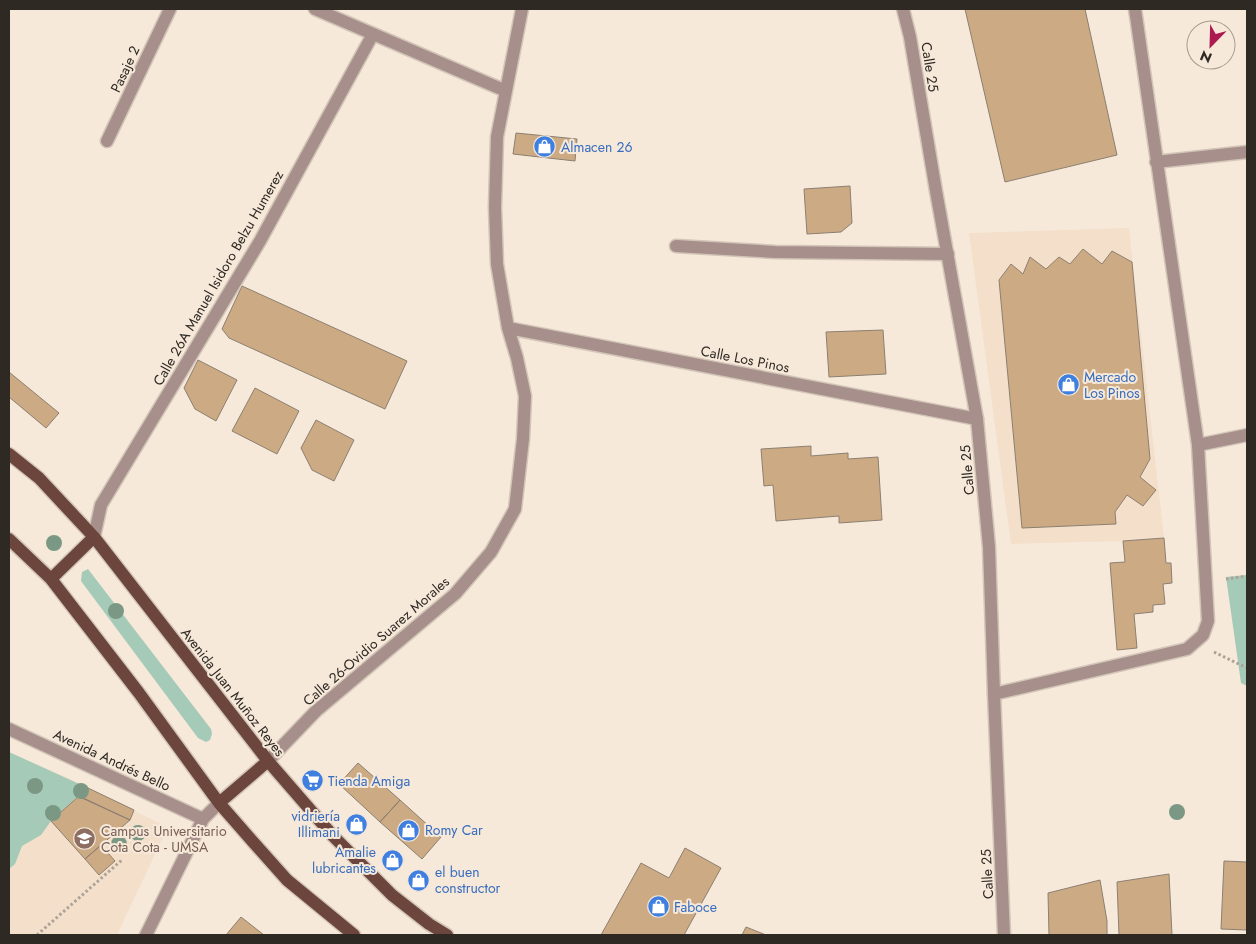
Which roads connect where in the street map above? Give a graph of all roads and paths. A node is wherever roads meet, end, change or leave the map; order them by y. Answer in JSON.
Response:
{"nodes":[{"id":1,"x":170,"y":9,"type":"edge"},
{"id":2,"x":315,"y":9,"type":"edge"},
{"id":3,"x":522,"y":9,"type":"edge"},
{"id":4,"x":903,"y":9,"type":"edge"},
{"id":5,"x":1135,"y":9,"type":"edge"},
{"id":6,"x":373,"y":34,"type":"junction"},
{"id":7,"x":506,"y":91,"type":"junction"},
{"id":8,"x":107,"y":141,"type":"dead end"},
{"id":9,"x":1247,"y":152,"type":"edge"},
{"id":10,"x":1156,"y":162,"type":"junction"},
{"id":11,"x":676,"y":246,"type":"dead end"},
{"id":12,"x":948,"y":254,"type":"junction"},
{"id":13,"x":508,"y":328,"type":"junction"},
{"id":14,"x":977,"y":419,"type":"junction"},
{"id":15,"x":1247,"y":435,"type":"edge"},
{"id":16,"x":1198,"y":444,"type":"junction"},
{"id":17,"x":9,"y":454,"type":"edge"},
{"id":18,"x":94,"y":537,"type":"junction"},
{"id":19,"x":9,"y":539,"type":"edge"},
{"id":20,"x":50,"y":579,"type":"junction"},
{"id":21,"x":1194,"y":643,"type":"junction"},
{"id":22,"x":1247,"y":668,"type":"edge"},
{"id":23,"x":994,"y":694,"type":"junction"},
{"id":24,"x":9,"y":729,"type":"edge"},
{"id":25,"x":268,"y":762,"type":"junction"},
{"id":26,"x":219,"y":803,"type":"junction"},
{"id":27,"x":203,"y":819,"type":"junction"},
{"id":28,"x":123,"y":859,"type":"dead end"},
{"id":29,"x":37,"y":935,"type":"edge"},
{"id":30,"x":146,"y":935,"type":"edge"},
{"id":31,"x":354,"y":935,"type":"edge"},
{"id":32,"x":447,"y":935,"type":"edge"},
{"id":33,"x":1004,"y":935,"type":"edge"}],
"edges":[{"from":1,"to":8,"type":"street","name":"Pasaje 2"},
{"from":2,"to":6,"type":"street"},
{"from":3,"to":7,"type":"street","name":"Calle 26-Ovidio Suarez Morales"},
{"from":4,"to":12,"type":"street","name":"Calle 25"},
{"from":5,"to":10,"type":"street"},
{"from":6,"to":7,"type":"street"},
{"from":6,"to":18,"type":"street","name":"Calle 26A Manuel Isidoro Belzu Humerez"},
{"from":7,"to":13,"type":"street","name":"Calle 26-Ovidio Suarez Morales"},
{"from":9,"to":10,"type":"street"},
{"from":10,"to":16,"type":"street"},
{"from":11,"to":12,"type":"street"},
{"from":12,"to":14,"type":"street","name":"Calle 25"},
{"from":13,"to":14,"type":"street","name":"Calle Los Pinos"},
{"from":13,"to":25,"type":"street","name":"Calle 26-Ovidio Suarez Morales"},
{"from":14,"to":23,"type":"street","name":"Calle 25"},
{"from":15,"to":16,"type":"street"},
{"from":16,"to":21,"type":"street"},
{"from":17,"to":18,"type":"main road","name":"Avenida Juan Muñoz Reyes"},
{"from":18,"to":20,"type":"main road"},
{"from":18,"to":25,"type":"main road","name":"Avenida Juan Muñoz Reyes"},
{"from":19,"to":20,"type":"main road"},
{"from":20,"to":26,"type":"main road"},
{"from":21,"to":22,"type":"path"},
{"from":21,"to":23,"type":"street"},
{"from":23,"to":33,"type":"street","name":"Calle 25"},
{"from":24,"to":27,"type":"street","name":"Avenida Andrés Bello"},
{"from":25,"to":26,"type":"main road"},
{"from":25,"to":32,"type":"main road","name":"Avenida Juan Muñoz Reyes"},
{"from":26,"to":27,"type":"street"},
{"from":26,"to":31,"type":"main road"},
{"from":27,"to":30,"type":"street"},
{"from":28,"to":29,"type":"path"}]}
